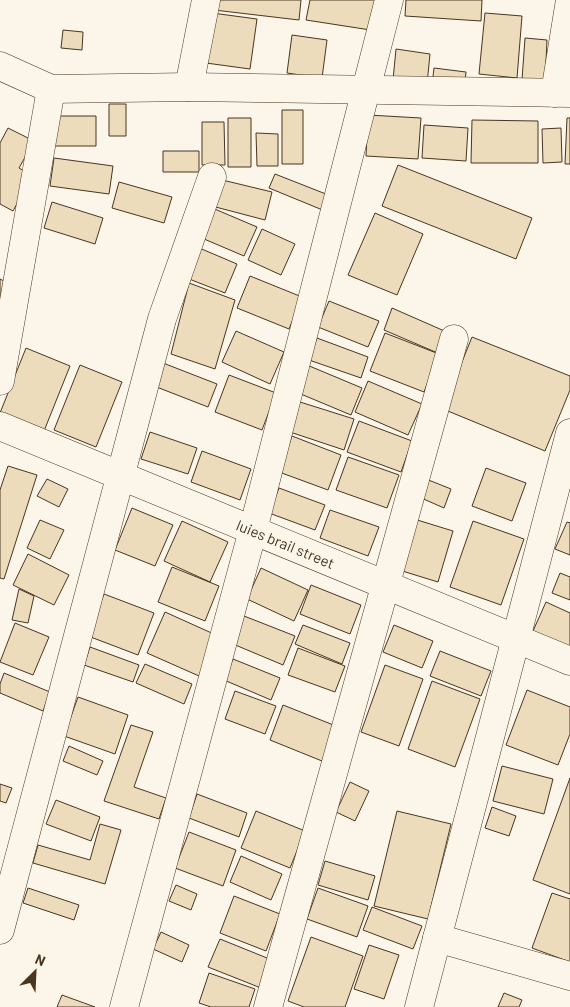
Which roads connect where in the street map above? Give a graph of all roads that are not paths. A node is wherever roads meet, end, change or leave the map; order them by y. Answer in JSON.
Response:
{"nodes":[{"id":1,"x":206,"y":0,"type":"edge"},
{"id":2,"x":389,"y":0,"type":"edge"},
{"id":3,"x":570,"y":0,"type":"edge"},
{"id":4,"x":0,"y":66,"type":"edge"},
{"id":5,"x":188,"y":87,"type":"junction"},
{"id":6,"x":52,"y":89,"type":"junction"},
{"id":7,"x":365,"y":90,"type":"junction"},
{"id":8,"x":562,"y":93,"type":"edge"},
{"id":9,"x":212,"y":177,"type":"dead end"},
{"id":10,"x":9,"y":270,"type":"edge"},
{"id":11,"x":454,"y":339,"type":"dead end"},
{"id":12,"x":0,"y":381,"type":"edge"},
{"id":13,"x":0,"y":426,"type":"edge"},
{"id":14,"x":570,"y":433,"type":"edge"},
{"id":15,"x":120,"y":476,"type":"junction"},
{"id":16,"x":253,"y":530,"type":"junction"},
{"id":17,"x":386,"y":585,"type":"junction"},
{"id":18,"x":516,"y":638,"type":"junction"},
{"id":19,"x":570,"y":661,"type":"edge"},
{"id":20,"x":0,"y":930,"type":"edge"},
{"id":21,"x":437,"y":938,"type":"junction"},
{"id":22,"x":570,"y":976,"type":"edge"},
{"id":23,"x":124,"y":1007,"type":"edge"},
{"id":24,"x":268,"y":1007,"type":"edge"},
{"id":25,"x":419,"y":1007,"type":"edge"}],
"edges":[{"from":1,"to":5,"type":"street"},
{"from":2,"to":7,"type":"street"},
{"from":3,"to":8,"type":"street"},
{"from":4,"to":6,"type":"street"},
{"from":5,"to":6,"type":"street"},
{"from":5,"to":7,"type":"street"},
{"from":6,"to":10,"type":"street"},
{"from":7,"to":8,"type":"street"},
{"from":7,"to":16,"type":"street"},
{"from":9,"to":15,"type":"street"},
{"from":10,"to":12,"type":"street"},
{"from":11,"to":17,"type":"street"},
{"from":13,"to":15,"type":"street","name":"luies brail street"},
{"from":14,"to":18,"type":"street"},
{"from":15,"to":16,"type":"street","name":"luies brail street"},
{"from":15,"to":20,"type":"street"},
{"from":16,"to":17,"type":"street","name":"luies brail street"},
{"from":16,"to":23,"type":"street"},
{"from":17,"to":18,"type":"street","name":"luies brail street"},
{"from":17,"to":24,"type":"street"},
{"from":18,"to":19,"type":"street","name":"luies brail street"},
{"from":18,"to":21,"type":"street"},
{"from":21,"to":22,"type":"street"},
{"from":21,"to":25,"type":"street"}]}
